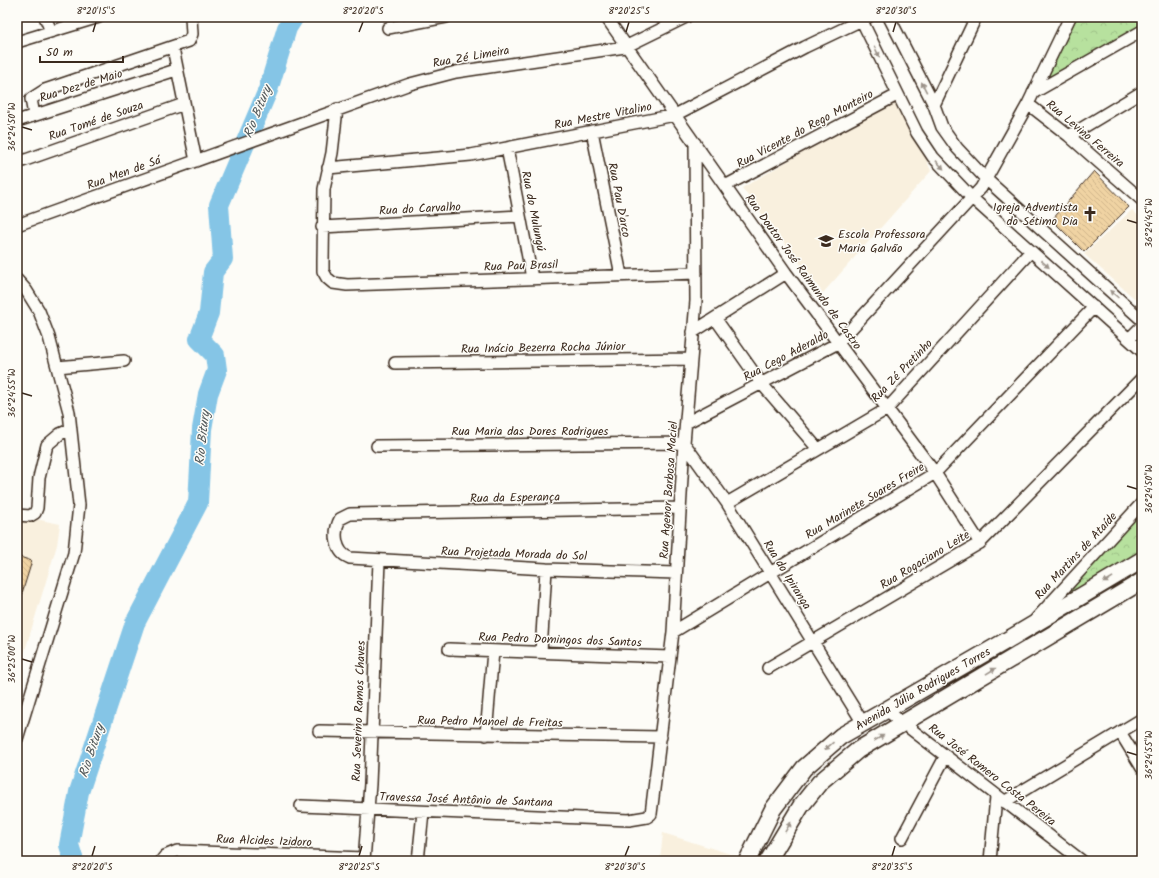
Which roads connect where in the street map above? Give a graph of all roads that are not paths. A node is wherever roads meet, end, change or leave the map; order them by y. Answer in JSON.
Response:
{"nodes":[{"id":1,"x":45,"y":17,"type":"edge"},
{"id":2,"x":99,"y":17,"type":"edge"},
{"id":3,"x":191,"y":17,"type":"edge"},
{"id":4,"x":446,"y":17,"type":"edge"},
{"id":5,"x":606,"y":17,"type":"edge"},
{"id":6,"x":686,"y":17,"type":"edge"},
{"id":7,"x":889,"y":17,"type":"edge"},
{"id":8,"x":976,"y":17,"type":"edge"},
{"id":9,"x":1070,"y":17,"type":"edge"},
{"id":10,"x":863,"y":18,"type":"edge"},
{"id":11,"x":388,"y":28,"type":"dead end"},
{"id":12,"x":51,"y":31,"type":"junction"},
{"id":13,"x":1142,"y":31,"type":"edge"},
{"id":14,"x":17,"y":42,"type":"edge"},
{"id":15,"x":625,"y":47,"type":"junction"},
{"id":16,"x":173,"y":48,"type":"junction"},
{"id":17,"x":176,"y":70,"type":"junction"},
{"id":18,"x":1142,"y":92,"type":"edge"},
{"id":19,"x":1033,"y":93,"type":"junction"},
{"id":20,"x":898,"y":95,"type":"junction"},
{"id":21,"x":184,"y":104,"type":"junction"},
{"id":22,"x":1028,"y":104,"type":"junction"},
{"id":23,"x":934,"y":105,"type":"junction"},
{"id":24,"x":337,"y":109,"type":"junction"},
{"id":25,"x":34,"y":115,"type":"junction"},
{"id":26,"x":674,"y":115,"type":"junction"},
{"id":27,"x":17,"y":121,"type":"edge"},
{"id":28,"x":592,"y":130,"type":"junction"},
{"id":29,"x":1069,"y":136,"type":"junction"},
{"id":30,"x":695,"y":143,"type":"junction"},
{"id":31,"x":239,"y":145,"type":"joint"},
{"id":32,"x":507,"y":148,"type":"junction"},
{"id":33,"x":196,"y":161,"type":"junction"},
{"id":34,"x":17,"y":163,"type":"edge"},
{"id":35,"x":328,"y":168,"type":"junction"},
{"id":36,"x":984,"y":183,"type":"junction"},
{"id":37,"x":725,"y":186,"type":"junction"},
{"id":38,"x":972,"y":198,"type":"junction"},
{"id":39,"x":1142,"y":200,"type":"edge"},
{"id":40,"x":520,"y":216,"type":"junction"},
{"id":41,"x":17,"y":225,"type":"edge"},
{"id":42,"x":322,"y":227,"type":"junction"},
{"id":43,"x":1031,"y":251,"type":"junction"},
{"id":44,"x":696,"y":273,"type":"junction"},
{"id":45,"x":786,"y":273,"type":"junction"},
{"id":46,"x":621,"y":275,"type":"junction"},
{"id":47,"x":532,"y":278,"type":"junction"},
{"id":48,"x":17,"y":280,"type":"edge"},
{"id":49,"x":1094,"y":308,"type":"junction"},
{"id":50,"x":715,"y":318,"type":"junction"},
{"id":51,"x":1142,"y":320,"type":"edge"},
{"id":52,"x":1142,"y":326,"type":"edge"},
{"id":53,"x":693,"y":332,"type":"junction"},
{"id":54,"x":1129,"y":338,"type":"junction"},
{"id":55,"x":838,"y":343,"type":"junction"},
{"id":56,"x":1142,"y":350,"type":"edge"},
{"id":57,"x":691,"y":359,"type":"junction"},
{"id":58,"x":124,"y":360,"type":"dead end"},
{"id":59,"x":395,"y":363,"type":"dead end"},
{"id":60,"x":57,"y":367,"type":"junction"},
{"id":61,"x":1142,"y":378,"type":"edge"},
{"id":62,"x":761,"y":383,"type":"junction"},
{"id":63,"x":887,"y":409,"type":"junction"},
{"id":64,"x":686,"y":423,"type":"junction"},
{"id":65,"x":67,"y":431,"type":"dead end"},
{"id":66,"x":684,"y":443,"type":"junction"},
{"id":67,"x":377,"y":446,"type":"dead end"},
{"id":68,"x":818,"y":449,"type":"junction"},
{"id":69,"x":935,"y":473,"type":"junction"},
{"id":70,"x":727,"y":503,"type":"junction"},
{"id":71,"x":1142,"y":503,"type":"edge"},
{"id":72,"x":680,"y":508,"type":"junction"},
{"id":73,"x":17,"y":515,"type":"edge"},
{"id":74,"x":980,"y":543,"type":"junction"},
{"id":75,"x":350,"y":558,"type":"joint"},
{"id":76,"x":1142,"y":560,"type":"edge"},
{"id":77,"x":379,"y":561,"type":"junction"},
{"id":78,"x":546,"y":569,"type":"junction"},
{"id":79,"x":676,"y":573,"type":"junction"},
{"id":80,"x":770,"y":573,"type":"junction"},
{"id":81,"x":1142,"y":581,"type":"edge"},
{"id":82,"x":1029,"y":626,"type":"junction"},
{"id":83,"x":673,"y":632,"type":"junction"},
{"id":84,"x":813,"y":642,"type":"junction"},
{"id":85,"x":1004,"y":642,"type":"junction"},
{"id":86,"x":449,"y":649,"type":"dead end"},
{"id":87,"x":493,"y":651,"type":"junction"},
{"id":88,"x":540,"y":652,"type":"junction"},
{"id":89,"x":670,"y":657,"type":"junction"},
{"id":90,"x":1013,"y":658,"type":"junction"},
{"id":91,"x":768,"y":668,"type":"dead end"},
{"id":92,"x":886,"y":710,"type":"junction"},
{"id":93,"x":1142,"y":719,"type":"edge"},
{"id":94,"x":863,"y":723,"type":"junction"},
{"id":95,"x":904,"y":723,"type":"junction"},
{"id":96,"x":319,"y":731,"type":"dead end"},
{"id":97,"x":1120,"y":732,"type":"junction"},
{"id":98,"x":370,"y":733,"type":"junction"},
{"id":99,"x":845,"y":733,"type":"junction"},
{"id":100,"x":486,"y":735,"type":"junction"},
{"id":101,"x":662,"y":737,"type":"junction"},
{"id":102,"x":17,"y":739,"type":"edge"},
{"id":103,"x":858,"y":750,"type":"junction"},
{"id":104,"x":945,"y":757,"type":"junction"},
{"id":105,"x":1142,"y":768,"type":"edge"},
{"id":106,"x":1000,"y":799,"type":"junction"},
{"id":107,"x":300,"y":806,"type":"dead end"},
{"id":108,"x":368,"y":809,"type":"junction"},
{"id":109,"x":423,"y":812,"type":"junction"},
{"id":110,"x":629,"y":820,"type":"joint"},
{"id":111,"x":902,"y":838,"type":"dead end"},
{"id":112,"x":189,"y":856,"type":"edge"},
{"id":113,"x":748,"y":856,"type":"edge"},
{"id":114,"x":163,"y":859,"type":"edge"},
{"id":115,"x":769,"y":859,"type":"edge"},
{"id":116,"x":364,"y":860,"type":"edge"},
{"id":117,"x":418,"y":861,"type":"edge"},
{"id":118,"x":990,"y":861,"type":"edge"},
{"id":119,"x":1082,"y":861,"type":"edge"}],
"edges":[{"from":1,"to":12,"type":"street"},
{"from":2,"to":12,"type":"street"},
{"from":3,"to":16,"type":"street"},
{"from":4,"to":11,"type":"street"},
{"from":5,"to":15,"type":"street","name":"Rua Doutor José Raimundo de Castro"},
{"from":6,"to":15,"type":"street","name":"Rua Zé Limeira"},
{"from":23,"to":7,"type":"street","one_way":true},
{"from":8,"to":23,"type":"street"},
{"from":9,"to":19,"type":"street","name":"Rua Cego Aderaldo"},
{"from":10,"to":20,"type":"street","one_way":true},
{"from":10,"to":26,"type":"street","name":"Rua Mestre Vitalino"},
{"from":12,"to":14,"type":"street"},
{"from":13,"to":19,"type":"street"},
{"from":15,"to":24,"type":"street","name":"Rua Zé Limeira"},
{"from":15,"to":26,"type":"street","name":"Rua Doutor José Raimundo de Castro"},
{"from":16,"to":17,"type":"street"},
{"from":16,"to":25,"type":"street"},
{"from":17,"to":21,"type":"street"},
{"from":17,"to":25,"type":"street","name":"Rua Dez de Maio"},
{"from":18,"to":29,"type":"street"},
{"from":19,"to":22,"type":"street","name":"Rua Cego Aderaldo"},
{"from":20,"to":37,"type":"street","name":"Rua Vicente do Rego Monteiro"},
{"from":20,"to":38,"type":"street","one_way":true},
{"from":21,"to":33,"type":"street"},
{"from":21,"to":34,"type":"street","name":"Rua Tomé de Souza"},
{"from":22,"to":29,"type":"street","name":"Rua Levino Ferreira"},
{"from":22,"to":36,"type":"street","name":"Rua Cego Aderaldo"},
{"from":23,"to":36,"type":"street"},
{"from":24,"to":31,"type":"street","name":"Rua Zé Limeira"},
{"from":24,"to":35,"type":"street","name":"Rua Pau Brasil"},
{"from":25,"to":27,"type":"street","name":"Rua Dez de Maio"},
{"from":26,"to":28,"type":"street","name":"Rua Mestre Vitalino"},
{"from":26,"to":30,"type":"street","name":"Rua Doutor José Raimundo de Castro"},
{"from":28,"to":32,"type":"street","name":"Rua Mestre Vitalino"},
{"from":28,"to":46,"type":"street","name":"Rua Pau D'arco"},
{"from":29,"to":39,"type":"street","name":"Rua Levino Ferreira"},
{"from":30,"to":37,"type":"street","name":"Rua Doutor José Raimundo de Castro"},
{"from":30,"to":44,"type":"street","name":"Rua Agenor Barbosa Maciel"},
{"from":31,"to":33,"type":"street","name":"Rua Men de Sá"},
{"from":32,"to":35,"type":"street","name":"Rua Mestre Vitalino"},
{"from":32,"to":40,"type":"street","name":"Rua do Mulungú"},
{"from":33,"to":41,"type":"street","name":"Rua Men de Sá"},
{"from":35,"to":42,"type":"street","name":"Rua Pau Brasil"},
{"from":36,"to":38,"type":"street","name":"Rua Cego Aderaldo"},
{"from":51,"to":36,"type":"street","one_way":true},
{"from":37,"to":45,"type":"street","name":"Rua Doutor José Raimundo de Castro"},
{"from":38,"to":43,"type":"street"},
{"from":38,"to":55,"type":"street","name":"Rua Cego Aderaldo"},
{"from":40,"to":42,"type":"street","name":"Rua do Carvalho"},
{"from":40,"to":47,"type":"street","name":"Rua do Mulungú"},
{"from":42,"to":47,"type":"street","name":"Rua Pau Brasil"},
{"from":43,"to":49,"type":"street","one_way":true},
{"from":43,"to":63,"type":"street","name":"Rua Zé Pretinho"},
{"from":44,"to":46,"type":"street","name":"Rua Pau Brasil"},
{"from":44,"to":53,"type":"street","name":"Rua Agenor Barbosa Maciel"},
{"from":45,"to":50,"type":"street"},
{"from":45,"to":55,"type":"street","name":"Rua Doutor José Raimundo de Castro"},
{"from":46,"to":47,"type":"street","name":"Rua Pau Brasil"},
{"from":48,"to":60,"type":"street"},
{"from":49,"to":54,"type":"street"},
{"from":49,"to":69,"type":"street","name":"Rua Marinete Soares Freire"},
{"from":50,"to":53,"type":"street"},
{"from":50,"to":62,"type":"street"},
{"from":52,"to":54,"type":"street"},
{"from":53,"to":57,"type":"street","name":"Rua Agenor Barbosa Maciel"},
{"from":54,"to":56,"type":"street"},
{"from":55,"to":62,"type":"street","name":"Rua Cego Aderaldo"},
{"from":55,"to":63,"type":"street","name":"Rua Doutor José Raimundo de Castro"},
{"from":57,"to":59,"type":"street","name":"Rua Inácio Bezerra Rocha Júnior"},
{"from":57,"to":64,"type":"street","name":"Rua Agenor Barbosa Maciel"},
{"from":58,"to":60,"type":"street"},
{"from":60,"to":102,"type":"street"},
{"from":61,"to":74,"type":"street","name":"Rua Rogaciano Leite"},
{"from":62,"to":64,"type":"street","name":"Rua Cego Aderaldo"},
{"from":62,"to":68,"type":"street"},
{"from":63,"to":68,"type":"street","name":"Rua Zé Pretinho"},
{"from":63,"to":69,"type":"street","name":"Rua Doutor José Raimundo de Castro"},
{"from":64,"to":66,"type":"street","name":"Rua Agenor Barbosa Maciel"},
{"from":65,"to":73,"type":"street"},
{"from":66,"to":67,"type":"street","name":"Rua Maria das Dores Rodrigues"},
{"from":66,"to":70,"type":"street","name":"Rua do Ipiranga"},
{"from":66,"to":72,"type":"street","name":"Rua Agenor Barbosa Maciel"},
{"from":68,"to":70,"type":"street","name":"Rua Zé Pretinho"},
{"from":69,"to":74,"type":"street","name":"Rua Doutor José Raimundo de Castro"},
{"from":69,"to":80,"type":"street","name":"Rua Marinete Soares Freire"},
{"from":70,"to":80,"type":"street","name":"Rua do Ipiranga"},
{"from":71,"to":82,"type":"street","name":"Rua Martins de Ataíde"},
{"from":72,"to":75,"type":"street","name":"Rua da Esperança"},
{"from":72,"to":79,"type":"street","name":"Rua Agenor Barbosa Maciel"},
{"from":74,"to":84,"type":"street","name":"Rua Rogaciano Leite"},
{"from":75,"to":77,"type":"street","name":"Rua Projetada Morada do Sol"},
{"from":76,"to":82,"type":"main road","name":"Avenida Júlia Rodrigues Torres","one_way":true},
{"from":77,"to":78,"type":"street","name":"Rua Projetada Morada do Sol"},
{"from":77,"to":98,"type":"street","name":"Rua Severino Ramos Chaves"},
{"from":78,"to":79,"type":"street","name":"Rua Projetada Morada do Sol"},
{"from":78,"to":88,"type":"street"},
{"from":79,"to":83,"type":"street","name":"Rua Agenor Barbosa Maciel"},
{"from":80,"to":83,"type":"street","name":"Rua Marinete Soares Freire"},
{"from":80,"to":84,"type":"street","name":"Rua do Ipiranga"},
{"from":81,"to":90,"type":"main road","name":"Avenida Júlia Rodrigues Torres"},
{"from":82,"to":85,"type":"main road","name":"Avenida Júlia Rodrigues Torres"},
{"from":83,"to":89,"type":"street","name":"Rua Agenor Barbosa Maciel"},
{"from":84,"to":91,"type":"street","name":"Rua Rogaciano Leite"},
{"from":84,"to":94,"type":"street","name":"Rua do Ipiranga"},
{"from":85,"to":90,"type":"main road"},
{"from":85,"to":92,"type":"main road","name":"Avenida Júlia Rodrigues Torres"},
{"from":86,"to":87,"type":"street","name":"Rua Pedro Domingos dos Santos"},
{"from":87,"to":88,"type":"street","name":"Rua Pedro Domingos dos Santos"},
{"from":87,"to":100,"type":"street"},
{"from":88,"to":89,"type":"street","name":"Rua Pedro Domingos dos Santos"},
{"from":89,"to":101,"type":"street","name":"Rua Agenor Barbosa Maciel"},
{"from":95,"to":90,"type":"main road","name":"Avenida Júlia Rodrigues Torres","one_way":true},
{"from":92,"to":94,"type":"main road","name":"Avenida Júlia Rodrigues Torres"},
{"from":92,"to":95,"type":"street","name":"Rua José Romero Costa Pereira"},
{"from":93,"to":97,"type":"street"},
{"from":94,"to":99,"type":"main road","name":"Avenida Júlia Rodrigues Torres"},
{"from":103,"to":95,"type":"main road","name":"Avenida Júlia Rodrigues Torres","one_way":true},
{"from":95,"to":104,"type":"street","name":"Rua José Romero Costa Pereira"},
{"from":96,"to":98,"type":"street","name":"Rua Pedro Manoel de Freitas"},
{"from":97,"to":105,"type":"street"},
{"from":97,"to":106,"type":"street"},
{"from":98,"to":100,"type":"street","name":"Rua Pedro Manoel de Freitas"},
{"from":98,"to":108,"type":"street","name":"Rua Severino Ramos Chaves"},
{"from":99,"to":103,"type":"main road"},
{"from":99,"to":113,"type":"main road","name":"Avenida Júlia Rodrigues Torres","one_way":true},
{"from":100,"to":101,"type":"street","name":"Rua Pedro Manoel de Freitas"},
{"from":101,"to":110,"type":"street","name":"Rua Agenor Barbosa Maciel"},
{"from":115,"to":103,"type":"main road","name":"Avenida Júlia Rodrigues Torres","one_way":true},
{"from":104,"to":106,"type":"street","name":"Rua José Romero Costa Pereira"},
{"from":104,"to":111,"type":"street"},
{"from":106,"to":118,"type":"street"},
{"from":106,"to":119,"type":"street","name":"Rua José Romero Costa Pereira"},
{"from":107,"to":108,"type":"street","name":"Travessa José Antônio de Santana"},
{"from":108,"to":109,"type":"street","name":"Travessa José Antônio de Santana"},
{"from":108,"to":116,"type":"street","name":"Rua Severino Ramos Chaves"},
{"from":109,"to":110,"type":"street","name":"Travessa José Antônio de Santana"},
{"from":109,"to":117,"type":"street"},
{"from":112,"to":114,"type":"street","name":"Rua Alcides Izidoro"},
{"from":112,"to":116,"type":"street","name":"Rua Alcides Izidoro"},
{"from":113,"to":115,"type":"main road"}]}
